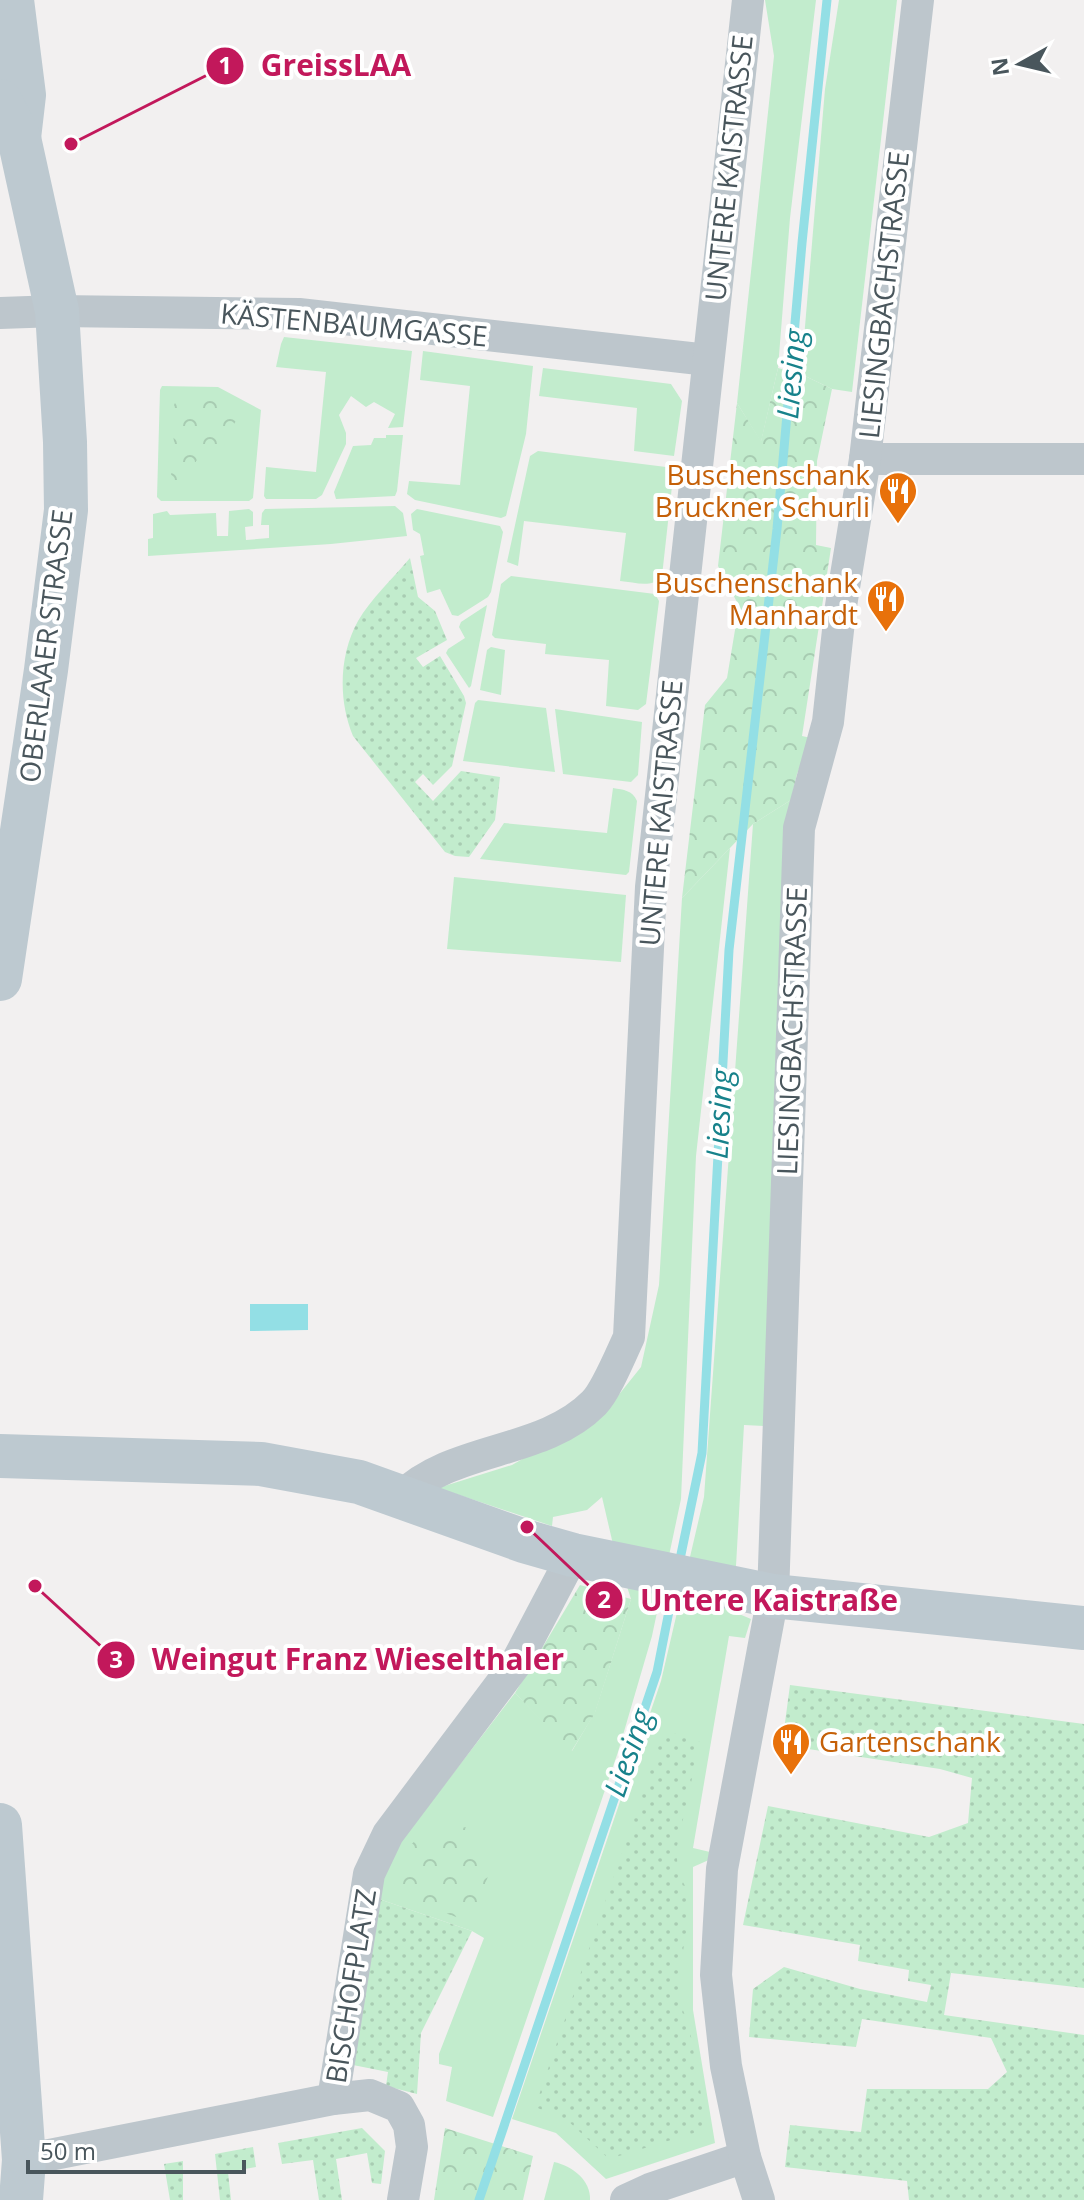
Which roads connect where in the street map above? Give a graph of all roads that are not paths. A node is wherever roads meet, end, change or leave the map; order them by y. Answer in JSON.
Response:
{"nodes":[{"id":1,"x":12,"y":0,"type":"edge"},
{"id":2,"x":748,"y":0,"type":"edge"},
{"id":3,"x":918,"y":0,"type":"edge"},
{"id":4,"x":10,"y":120,"type":"edge"},
{"id":5,"x":57,"y":311,"type":"junction"},
{"id":6,"x":0,"y":313,"type":"edge"},
{"id":7,"x":708,"y":360,"type":"junction"},
{"id":8,"x":865,"y":459,"type":"junction"},
{"id":9,"x":1084,"y":459,"type":"edge"},
{"id":10,"x":0,"y":979,"type":"edge"},
{"id":11,"x":0,"y":1456,"type":"edge"},
{"id":12,"x":401,"y":1497,"type":"junction"},
{"id":13,"x":573,"y":1555,"type":"junction"},
{"id":14,"x":773,"y":1596,"type":"junction"},
{"id":15,"x":1084,"y":1628,"type":"edge"},
{"id":16,"x":0,"y":1825,"type":"edge"},
{"id":17,"x":333,"y":2099,"type":"junction"},
{"id":18,"x":745,"y":2157,"type":"junction"},
{"id":19,"x":22,"y":2180,"type":"edge"},
{"id":20,"x":403,"y":2200,"type":"edge"},
{"id":21,"x":626,"y":2200,"type":"edge"},
{"id":22,"x":759,"y":2200,"type":"edge"}],
"edges":[{"from":1,"to":4,"type":"main road","name":"OBERLAAER STRASSE"},
{"from":2,"to":7,"type":"street","name":"UNTERE KAISTRASSE"},
{"from":3,"to":8,"type":"street","name":"LIESINGBACHSTRASSE"},
{"from":4,"to":5,"type":"main road","name":"OBERLAAER STRASSE"},
{"from":5,"to":6,"type":"street","name":"KÄSTENBAUMGASSE"},
{"from":5,"to":7,"type":"street","name":"KÄSTENBAUMGASSE"},
{"from":5,"to":10,"type":"main road","name":"OBERLAAER STRASSE"},
{"from":7,"to":12,"type":"street","name":"UNTERE KAISTRASSE"},
{"from":8,"to":9,"type":"street"},
{"from":8,"to":14,"type":"street","name":"LIESINGBACHSTRASSE"},
{"from":11,"to":12,"type":"main road"},
{"from":12,"to":13,"type":"main road"},
{"from":13,"to":14,"type":"main road"},
{"from":13,"to":17,"type":"street","name":"BISCHOFPLATZ"},
{"from":14,"to":15,"type":"main road"},
{"from":14,"to":18,"type":"street","name":"LIESINGBACHSTRASSE"},
{"from":16,"to":19,"type":"main road"},
{"from":17,"to":19,"type":"street"},
{"from":17,"to":20,"type":"street"},
{"from":18,"to":21,"type":"street"},
{"from":18,"to":22,"type":"street","name":"LIESINGBACHSTRASSE"}]}
